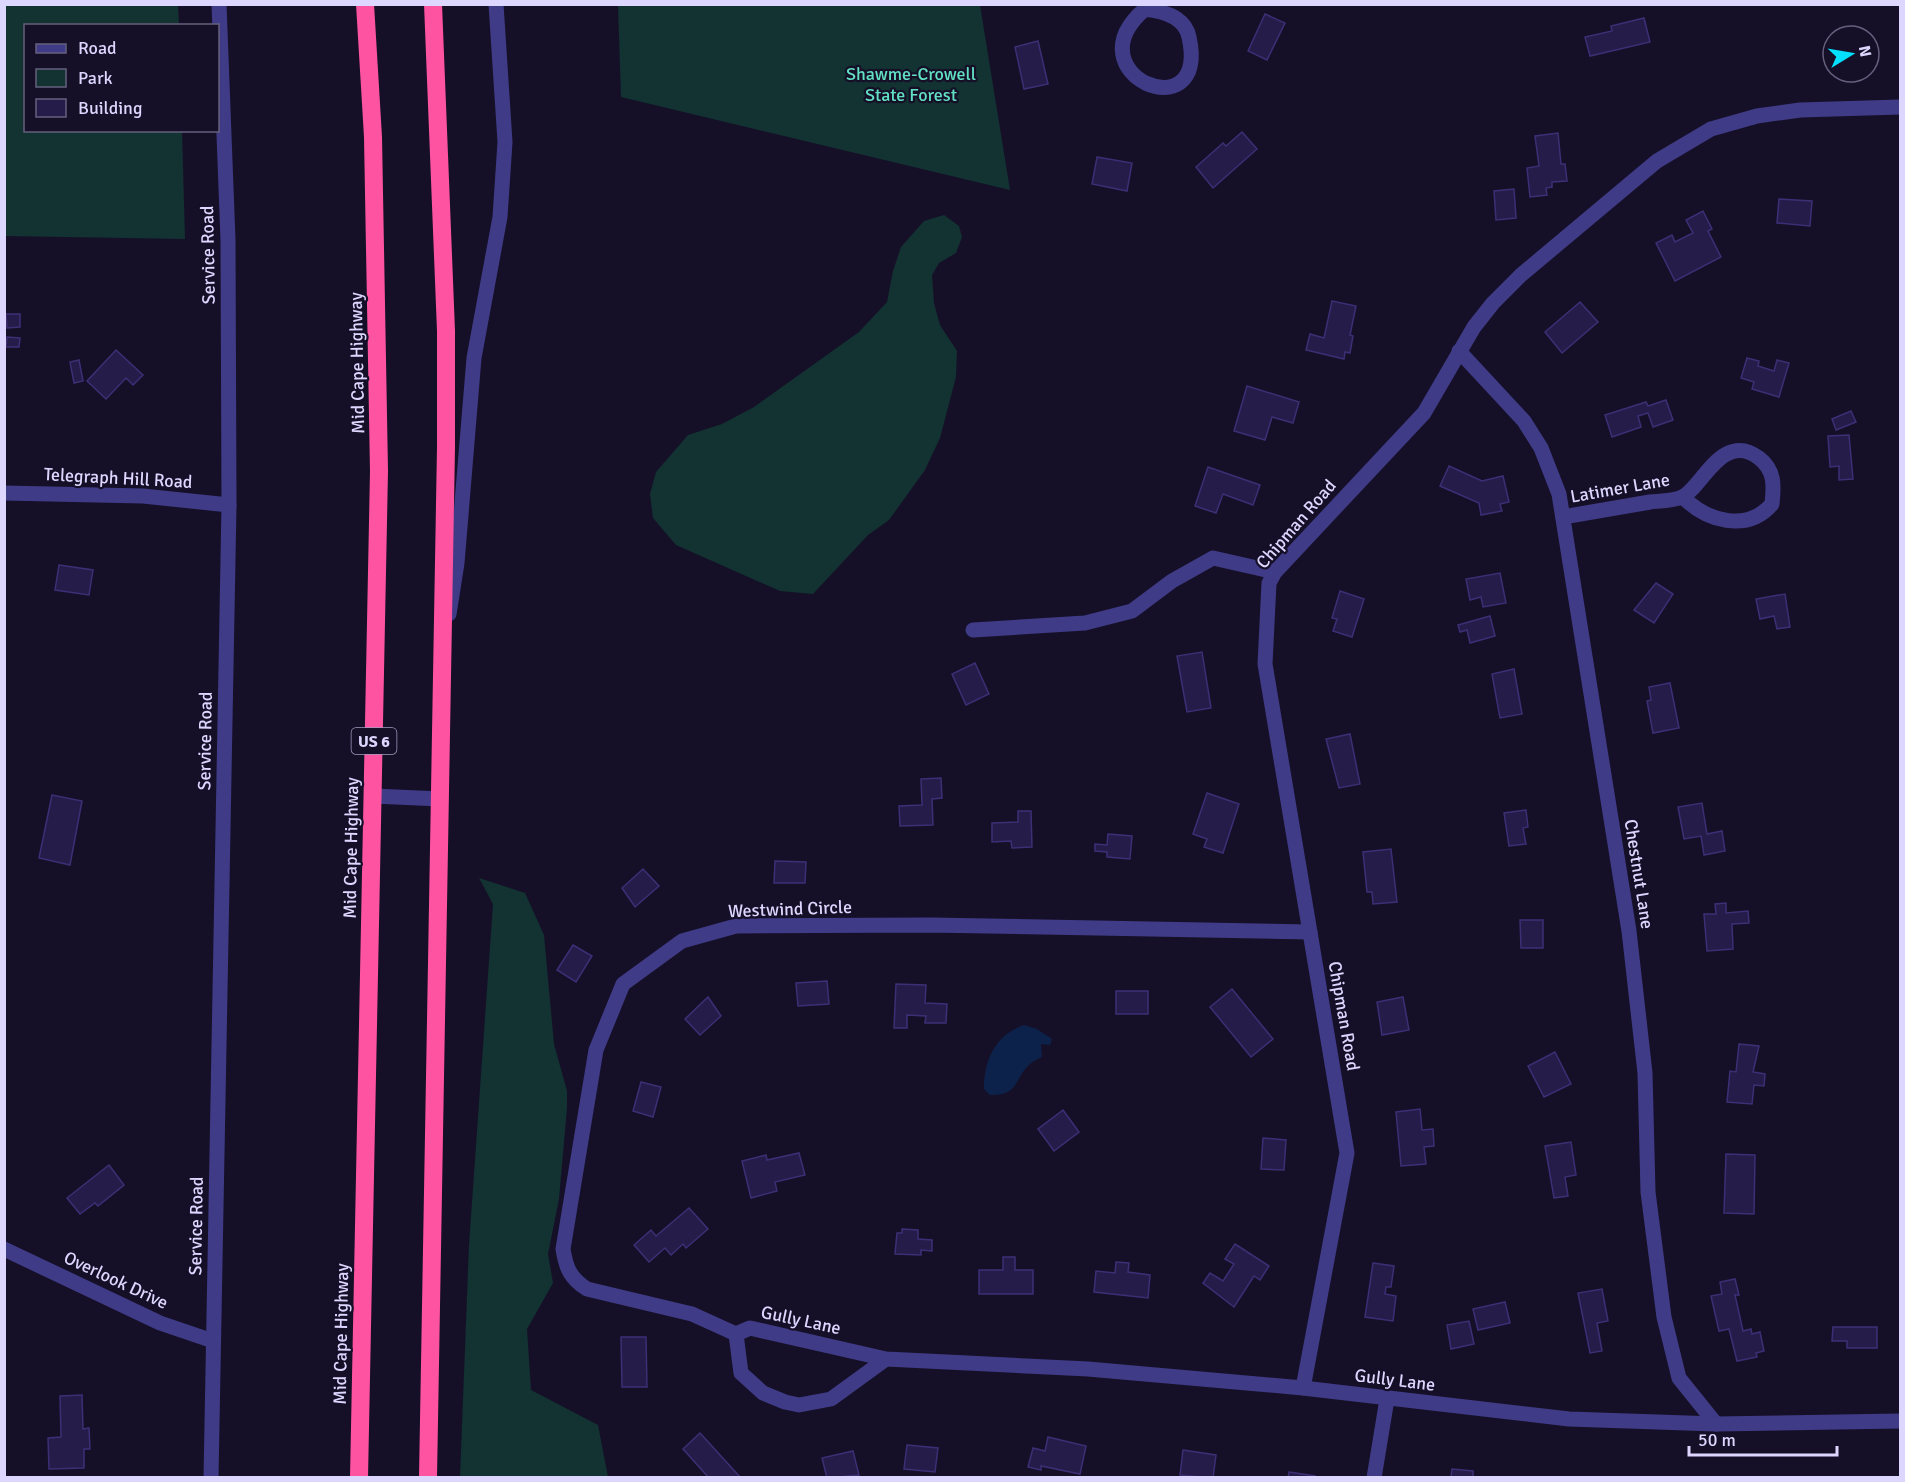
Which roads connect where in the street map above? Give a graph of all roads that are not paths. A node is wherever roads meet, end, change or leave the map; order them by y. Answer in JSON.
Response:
{"nodes":[{"id":1,"x":219,"y":4,"type":"edge"},
{"id":2,"x":365,"y":4,"type":"edge"},
{"id":3,"x":433,"y":4,"type":"edge"},
{"id":4,"x":496,"y":4,"type":"edge"},
{"id":5,"x":1145,"y":7,"type":"edge"},
{"id":6,"x":1900,"y":107,"type":"edge"},
{"id":7,"x":1459,"y":351,"type":"junction"},
{"id":8,"x":4,"y":493,"type":"edge"},
{"id":9,"x":1683,"y":497,"type":"junction"},
{"id":10,"x":229,"y":505,"type":"junction"},
{"id":11,"x":1563,"y":517,"type":"junction"},
{"id":12,"x":1275,"y":572,"type":"junction"},
{"id":13,"x":973,"y":630,"type":"dead end"},
{"id":14,"x":444,"y":649,"type":"junction"},
{"id":15,"x":373,"y":796,"type":"junction"},
{"id":16,"x":441,"y":799,"type":"junction"},
{"id":17,"x":1310,"y":932,"type":"junction"},
{"id":18,"x":4,"y":1249,"type":"edge"},
{"id":19,"x":736,"y":1334,"type":"junction"},
{"id":20,"x":213,"y":1341,"type":"junction"},
{"id":21,"x":886,"y":1359,"type":"junction"},
{"id":22,"x":1303,"y":1388,"type":"junction"},
{"id":23,"x":1387,"y":1399,"type":"junction"},
{"id":24,"x":1900,"y":1421,"type":"edge"},
{"id":25,"x":1716,"y":1424,"type":"junction"},
{"id":26,"x":212,"y":1478,"type":"edge"},
{"id":27,"x":359,"y":1478,"type":"edge"},
{"id":28,"x":428,"y":1478,"type":"edge"},
{"id":29,"x":1374,"y":1478,"type":"edge"}],
"edges":[{"from":1,"to":10,"type":"street","name":"Service Road"},
{"from":2,"to":15,"type":"highway","name":"Mid Cape Highway","number":"US 6"},
{"from":3,"to":14,"type":"highway"},
{"from":4,"to":14,"type":"street"},
{"from":5,"to":5,"type":"street"},
{"from":6,"to":7,"type":"street","name":"Chipman Road"},
{"from":7,"to":11,"type":"street","name":"Chestnut Lane"},
{"from":7,"to":12,"type":"street","name":"Chipman Road"},
{"from":8,"to":10,"type":"street","name":"Telegraph Hill Road"},
{"from":9,"to":9,"type":"street","name":"Latimer Lane"},
{"from":9,"to":11,"type":"street","name":"Latimer Lane"},
{"from":10,"to":20,"type":"street","name":"Service Road"},
{"from":11,"to":25,"type":"street","name":"Chestnut Lane"},
{"from":12,"to":13,"type":"street"},
{"from":12,"to":17,"type":"street","name":"Chipman Road"},
{"from":14,"to":16,"type":"highway"},
{"from":15,"to":16,"type":"street"},
{"from":15,"to":27,"type":"highway","name":"Mid Cape Highway","number":"US 6"},
{"from":16,"to":28,"type":"highway"},
{"from":17,"to":19,"type":"street","name":"Westwind Circle"},
{"from":17,"to":22,"type":"street","name":"Chipman Road"},
{"from":18,"to":20,"type":"street","name":"Overlook Drive"},
{"from":19,"to":21,"type":"street","name":"Gully Lane"},
{"from":19,"to":21,"type":"street","name":"Gully Lane"},
{"from":20,"to":26,"type":"street","name":"Service Road"},
{"from":21,"to":22,"type":"street","name":"Gully Lane"},
{"from":22,"to":23,"type":"street","name":"Gully Lane"},
{"from":23,"to":25,"type":"street","name":"Gully Lane"},
{"from":23,"to":29,"type":"street"},
{"from":24,"to":25,"type":"street","name":"Gully Lane"}]}
